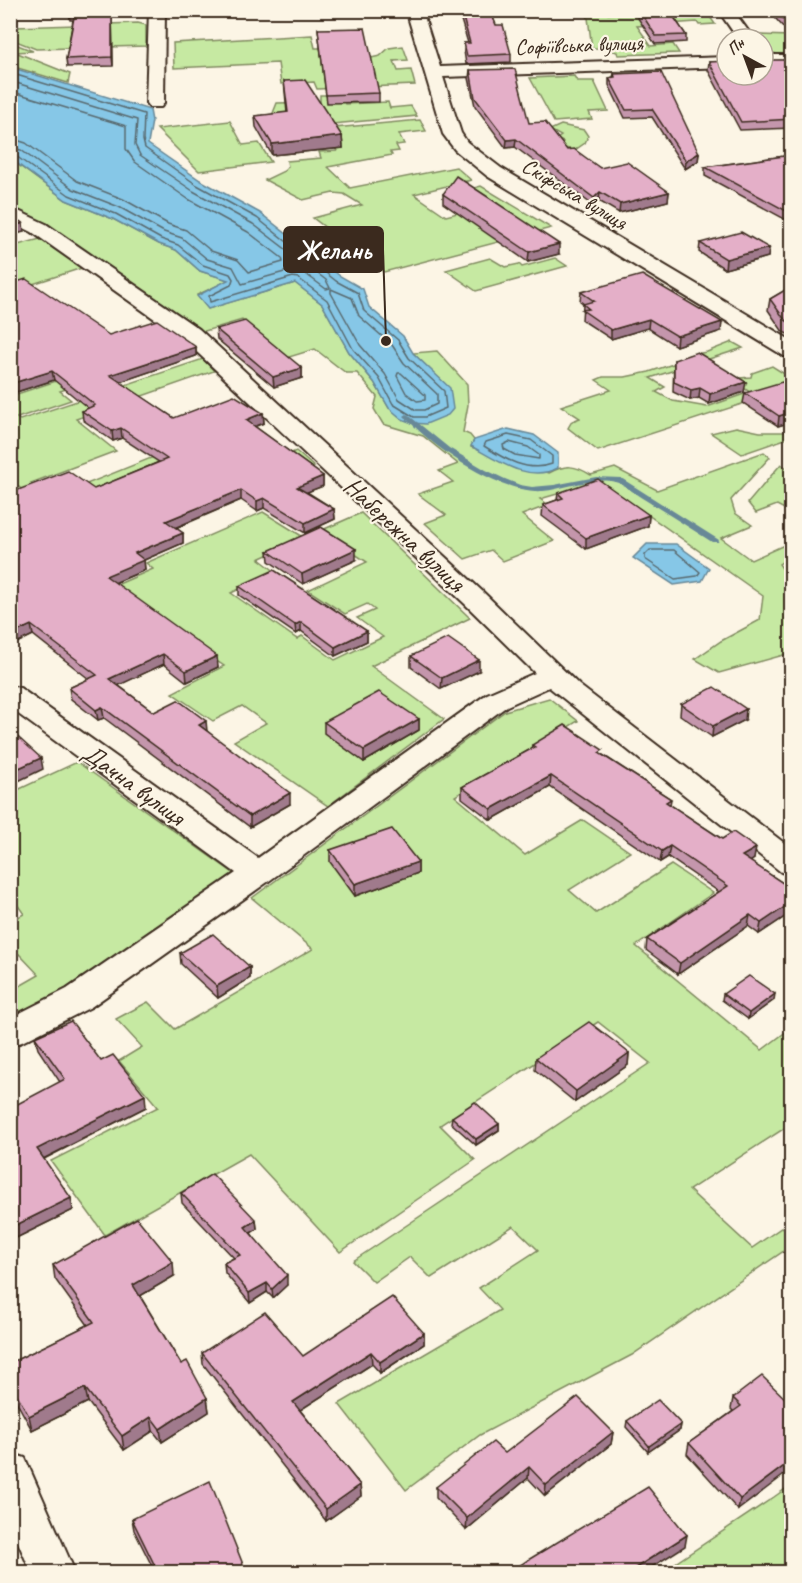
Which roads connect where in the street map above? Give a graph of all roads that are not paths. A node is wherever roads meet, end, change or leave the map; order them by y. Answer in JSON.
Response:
{"nodes":[{"id":1,"x":157,"y":10,"type":"edge"},
{"id":2,"x":414,"y":10,"type":"edge"},
{"id":3,"x":725,"y":10,"type":"edge"},
{"id":4,"x":737,"y":27,"type":"edge"},
{"id":5,"x":775,"y":60,"type":"edge"},
{"id":6,"x":792,"y":60,"type":"edge"},
{"id":7,"x":715,"y":62,"type":"edge"},
{"id":8,"x":433,"y":72,"type":"junction"},
{"id":9,"x":155,"y":103,"type":"dead end"},
{"id":10,"x":10,"y":213,"type":"edge"},
{"id":11,"x":792,"y":351,"type":"edge"},
{"id":12,"x":554,"y":675,"type":"junction"},
{"id":13,"x":10,"y":694,"type":"edge"},
{"id":14,"x":792,"y":865,"type":"edge"},
{"id":15,"x":258,"y":873,"type":"junction"},
{"id":16,"x":10,"y":1034,"type":"edge"},
{"id":17,"x":10,"y":1472,"type":"edge"},
{"id":18,"x":53,"y":1572,"type":"edge"}],
"edges":[{"from":1,"to":9,"type":"street"},
{"from":2,"to":8,"type":"street","name":"Скіфська вулиця"},
{"from":3,"to":4,"type":"street"},
{"from":5,"to":6,"type":"street"},
{"from":7,"to":8,"type":"street","name":"Софіївська вулиця"},
{"from":8,"to":11,"type":"street","name":"Скіфська вулиця"},
{"from":10,"to":12,"type":"street","name":"Набережна вулиця"},
{"from":12,"to":14,"type":"street","name":"Набережна вулиця"},
{"from":12,"to":15,"type":"street"},
{"from":13,"to":15,"type":"street","name":"Дачна вулиця"},
{"from":15,"to":16,"type":"street"},
{"from":17,"to":18,"type":"street"}]}
